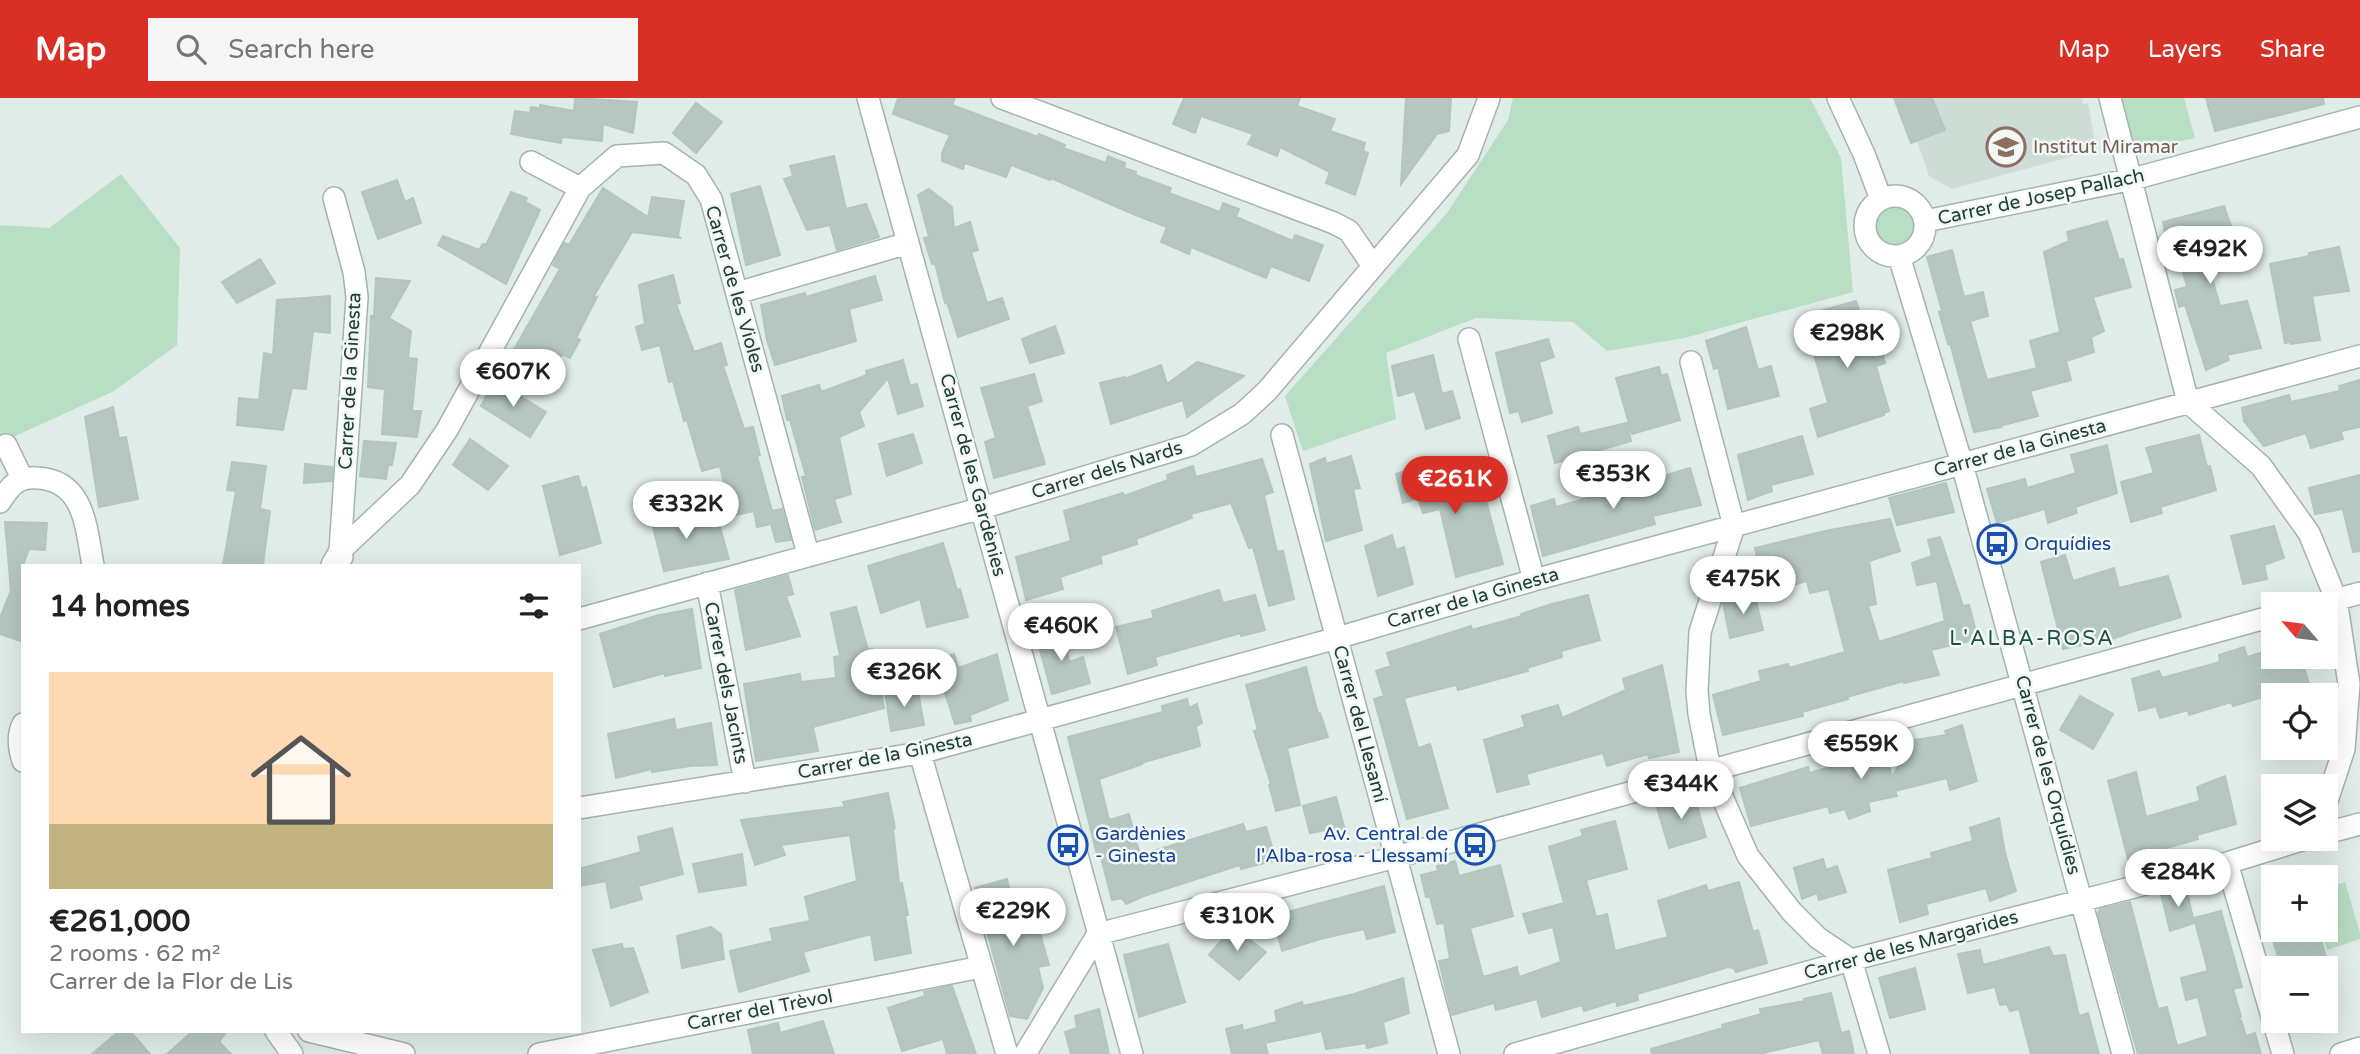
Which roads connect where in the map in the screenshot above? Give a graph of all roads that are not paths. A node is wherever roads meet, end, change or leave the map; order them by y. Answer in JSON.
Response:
{"nodes":[{"id":1,"x":868,"y":98,"type":"edge"},
{"id":2,"x":1002,"y":98,"type":"edge"},
{"id":3,"x":1489,"y":98,"type":"edge"},
{"id":4,"x":1838,"y":98,"type":"edge"},
{"id":5,"x":2110,"y":98,"type":"edge"},
{"id":6,"x":2360,"y":117,"type":"edge"},
{"id":7,"x":531,"y":162,"type":"dead end"},
{"id":8,"x":2133,"y":179,"type":"junction"},
{"id":9,"x":580,"y":188,"type":"junction"},
{"id":10,"x":334,"y":198,"type":"dead end"},
{"id":11,"x":1881,"y":199,"type":"junction"},
{"id":12,"x":1925,"y":221,"type":"junction"},
{"id":13,"x":908,"y":243,"type":"junction"},
{"id":14,"x":1899,"y":256,"type":"junction"},
{"id":15,"x":1373,"y":266,"type":"junction"},
{"id":16,"x":737,"y":293,"type":"junction"},
{"id":17,"x":1469,"y":340,"type":"dead end"},
{"id":18,"x":2360,"y":356,"type":"edge"},
{"id":19,"x":1691,"y":362,"type":"dead end"},
{"id":20,"x":2188,"y":402,"type":"junction"},
{"id":21,"x":1282,"y":435,"type":"dead end"},
{"id":22,"x":6,"y":445,"type":"dead end"},
{"id":23,"x":1962,"y":464,"type":"junction"},
{"id":24,"x":22,"y":478,"type":"junction"},
{"id":25,"x":0,"y":502,"type":"edge"},
{"id":26,"x":982,"y":508,"type":"junction"},
{"id":27,"x":1734,"y":526,"type":"junction"},
{"id":28,"x":808,"y":554,"type":"junction"},
{"id":29,"x":339,"y":561,"type":"edge"},
{"id":30,"x":93,"y":564,"type":"edge"},
{"id":31,"x":1534,"y":580,"type":"junction"},
{"id":32,"x":707,"y":583,"type":"junction"},
{"id":33,"x":2325,"y":592,"type":"edge"},
{"id":34,"x":2360,"y":593,"type":"edge"},
{"id":35,"x":2338,"y":599,"type":"edge"},
{"id":36,"x":581,"y":618,"type":"edge"},
{"id":37,"x":2261,"y":619,"type":"edge"},
{"id":38,"x":1337,"y":638,"type":"junction"},
{"id":39,"x":2338,"y":641,"type":"edge"},
{"id":40,"x":2024,"y":683,"type":"junction"},
{"id":41,"x":1040,"y":721,"type":"junction"},
{"id":42,"x":21,"y":728,"type":"edge"},
{"id":43,"x":920,"y":753,"type":"junction"},
{"id":44,"x":21,"y":756,"type":"edge"},
{"id":45,"x":1710,"y":769,"type":"junction"},
{"id":46,"x":2336,"y":774,"type":"edge"},
{"id":47,"x":746,"y":782,"type":"junction"},
{"id":48,"x":581,"y":808,"type":"edge"},
{"id":49,"x":2360,"y":824,"type":"edge"},
{"id":50,"x":2338,"y":830,"type":"edge"},
{"id":51,"x":2266,"y":851,"type":"edge"},
{"id":52,"x":1396,"y":857,"type":"junction"},
{"id":53,"x":2227,"y":863,"type":"junction"},
{"id":54,"x":2082,"y":900,"type":"junction"},
{"id":55,"x":1098,"y":934,"type":"junction"},
{"id":56,"x":1851,"y":960,"type":"junction"},
{"id":57,"x":981,"y":967,"type":"junction"},
{"id":58,"x":277,"y":1033,"type":"edge"},
{"id":59,"x":317,"y":1033,"type":"edge"},
{"id":60,"x":2360,"y":1048,"type":"edge"},
{"id":61,"x":292,"y":1054,"type":"edge"},
{"id":62,"x":404,"y":1054,"type":"edge"},
{"id":63,"x":539,"y":1054,"type":"edge"},
{"id":64,"x":1007,"y":1054,"type":"edge"},
{"id":65,"x":1025,"y":1054,"type":"edge"},
{"id":66,"x":1132,"y":1054,"type":"edge"},
{"id":67,"x":1449,"y":1054,"type":"edge"},
{"id":68,"x":1515,"y":1054,"type":"edge"},
{"id":69,"x":1879,"y":1054,"type":"edge"},
{"id":70,"x":2123,"y":1054,"type":"edge"},
{"id":71,"x":2283,"y":1054,"type":"edge"},
{"id":72,"x":2341,"y":1054,"type":"edge"}],
"edges":[{"from":1,"to":13,"type":"street","name":"Carrer de les Gardènies"},
{"from":2,"to":15,"type":"street"},
{"from":3,"to":15,"type":"street","name":"Carrer dels Nards"},
{"from":4,"to":11,"type":"street"},
{"from":5,"to":8,"type":"street"},
{"from":6,"to":8,"type":"street","name":"Carrer de Josep Pallach"},
{"from":7,"to":9,"type":"street"},
{"from":8,"to":12,"type":"street","name":"Carrer de Josep Pallach"},
{"from":8,"to":20,"type":"street"},
{"from":9,"to":16,"type":"street","name":"Carrer de les Violes"},
{"from":9,"to":29,"type":"street","name":"Carrer de les Violes"},
{"from":10,"to":29,"type":"street","name":"Carrer de la Ginesta"},
{"from":11,"to":12,"type":"street"},
{"from":11,"to":14,"type":"street"},
{"from":12,"to":14,"type":"street"},
{"from":13,"to":16,"type":"street"},
{"from":13,"to":26,"type":"street","name":"Carrer de les Gardènies"},
{"from":14,"to":23,"type":"street","name":"Carrer de les Orquídies"},
{"from":15,"to":26,"type":"street","name":"Carrer dels Nards"},
{"from":16,"to":28,"type":"street","name":"Carrer de les Violes"},
{"from":17,"to":31,"type":"street"},
{"from":18,"to":20,"type":"street","name":"Carrer de la Ginesta"},
{"from":19,"to":27,"type":"street"},
{"from":20,"to":23,"type":"street","name":"Carrer de la Ginesta"},
{"from":20,"to":33,"type":"street"},
{"from":21,"to":38,"type":"street","name":"Carrer del Llesamí"},
{"from":22,"to":24,"type":"street"},
{"from":23,"to":27,"type":"street","name":"Carrer de la Ginesta"},
{"from":23,"to":40,"type":"street","name":"Carrer de les Orquídies"},
{"from":24,"to":25,"type":"street"},
{"from":24,"to":30,"type":"street"},
{"from":26,"to":28,"type":"street","name":"Carrer dels Nards"},
{"from":26,"to":41,"type":"street","name":"Carrer de les Gardènies"},
{"from":27,"to":31,"type":"street","name":"Carrer de la Ginesta"},
{"from":27,"to":45,"type":"street"},
{"from":28,"to":32,"type":"street","name":"Carrer dels Nards"},
{"from":31,"to":38,"type":"street","name":"Carrer de la Ginesta"},
{"from":32,"to":36,"type":"street","name":"Carrer dels Nards"},
{"from":32,"to":47,"type":"street","name":"Carrer dels Jacints"},
{"from":34,"to":35,"type":"street"},
{"from":37,"to":40,"type":"street"},
{"from":38,"to":41,"type":"street","name":"Carrer de la Ginesta"},
{"from":38,"to":52,"type":"street","name":"Carrer del Llesamí"},
{"from":39,"to":46,"type":"street"},
{"from":40,"to":45,"type":"street"},
{"from":40,"to":54,"type":"street","name":"Carrer de les Orquídies"},
{"from":41,"to":43,"type":"street","name":"Carrer de la Ginesta"},
{"from":41,"to":55,"type":"street","name":"Carrer de les Gardènies"},
{"from":42,"to":44,"type":"street"},
{"from":43,"to":47,"type":"street","name":"Carrer de la Ginesta"},
{"from":43,"to":57,"type":"street"},
{"from":45,"to":52,"type":"street"},
{"from":45,"to":56,"type":"street"},
{"from":47,"to":48,"type":"street","name":"Carrer de la Ginesta"},
{"from":49,"to":50,"type":"street"},
{"from":51,"to":53,"type":"street","name":"Carrer de les Margarides"},
{"from":52,"to":55,"type":"street"},
{"from":52,"to":67,"type":"street","name":"Carrer del Llesamí"},
{"from":53,"to":54,"type":"street","name":"Carrer de les Margarides"},
{"from":53,"to":71,"type":"street"},
{"from":54,"to":56,"type":"street","name":"Carrer de les Margarides"},
{"from":54,"to":70,"type":"street","name":"Carrer de les Orquídies"},
{"from":55,"to":65,"type":"street"},
{"from":55,"to":66,"type":"street","name":"Carrer de les Gardènies"},
{"from":56,"to":68,"type":"street","name":"Carrer de les Margarides"},
{"from":56,"to":69,"type":"street"},
{"from":57,"to":63,"type":"street","name":"Carrer del Trèvol"},
{"from":57,"to":64,"type":"street"},
{"from":58,"to":61,"type":"street"},
{"from":59,"to":62,"type":"street"},
{"from":60,"to":72,"type":"street"}]}
